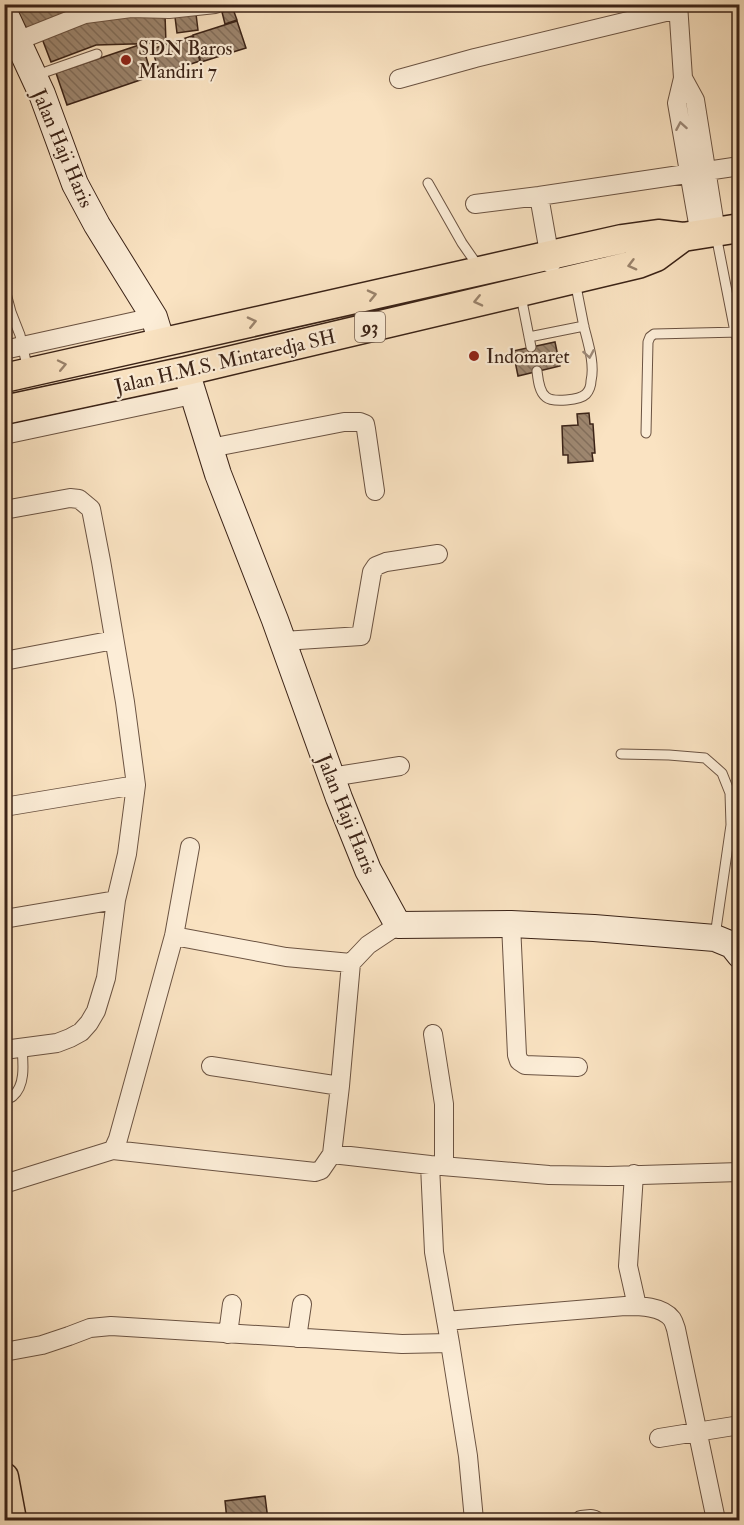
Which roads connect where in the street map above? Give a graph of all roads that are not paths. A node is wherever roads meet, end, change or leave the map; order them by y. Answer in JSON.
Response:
{"nodes":[{"id":1,"x":215,"y":4,"type":"edge"},
{"id":2,"x":678,"y":7,"type":"edge"},
{"id":3,"x":4,"y":12,"type":"edge"},
{"id":4,"x":17,"y":41,"type":"junction"},
{"id":5,"x":97,"y":54,"type":"dead end"},
{"id":6,"x":33,"y":76,"type":"junction"},
{"id":7,"x":399,"y":79,"type":"dead end"},
{"id":8,"x":740,"y":166,"type":"edge"},
{"id":9,"x":698,"y":173,"type":"junction"},
{"id":10,"x":428,"y":183,"type":"dead end"},
{"id":11,"x":539,"y":196,"type":"junction"},
{"id":12,"x":475,"y":204,"type":"dead end"},
{"id":13,"x":710,"y":233,"type":"edge"},
{"id":14,"x":550,"y":255,"type":"junction"},
{"id":15,"x":481,"y":271,"type":"junction"},
{"id":16,"x":565,"y":281,"type":"junction"},
{"id":17,"x":4,"y":286,"type":"edge"},
{"id":18,"x":520,"y":291,"type":"junction"},
{"id":19,"x":8,"y":313,"type":"edge"},
{"id":20,"x":584,"y":326,"type":"junction"},
{"id":21,"x":158,"y":330,"type":"junction"},
{"id":22,"x":737,"y":332,"type":"edge"},
{"id":23,"x":740,"y":347,"type":"edge"},
{"id":24,"x":4,"y":350,"type":"edge"},
{"id":25,"x":19,"y":365,"type":"edge"},
{"id":26,"x":537,"y":371,"type":"dead end"},
{"id":27,"x":189,"y":383,"type":"junction"},
{"id":28,"x":4,"y":410,"type":"edge"},
{"id":29,"x":646,"y":433,"type":"dead end"},
{"id":30,"x":4,"y":435,"type":"edge"},
{"id":31,"x":210,"y":448,"type":"junction"},
{"id":32,"x":375,"y":491,"type":"dead end"},
{"id":33,"x":4,"y":510,"type":"edge"},
{"id":34,"x":438,"y":554,"type":"dead end"},
{"id":35,"x":114,"y":640,"type":"junction"},
{"id":36,"x":283,"y":641,"type":"junction"},
{"id":37,"x":5,"y":658,"type":"edge"},
{"id":38,"x":621,"y":754,"type":"dead end"},
{"id":39,"x":400,"y":766,"type":"dead end"},
{"id":40,"x":331,"y":777,"type":"junction"},
{"id":41,"x":136,"y":785,"type":"junction"},
{"id":42,"x":4,"y":807,"type":"edge"},
{"id":43,"x":190,"y":847,"type":"dead end"},
{"id":44,"x":116,"y":900,"type":"junction"},
{"id":45,"x":4,"y":919,"type":"edge"},
{"id":46,"x":511,"y":924,"type":"junction"},
{"id":47,"x":398,"y":925,"type":"junction"},
{"id":48,"x":174,"y":936,"type":"junction"},
{"id":49,"x":715,"y":938,"type":"junction"},
{"id":50,"x":740,"y":955,"type":"edge"},
{"id":51,"x":351,"y":963,"type":"junction"},
{"id":52,"x":433,"y":1034,"type":"dead end"},
{"id":53,"x":13,"y":1049,"type":"edge"},
{"id":54,"x":211,"y":1065,"type":"dead end"},
{"id":55,"x":578,"y":1067,"type":"dead end"},
{"id":56,"x":340,"y":1086,"type":"junction"},
{"id":57,"x":4,"y":1100,"type":"edge"},
{"id":58,"x":113,"y":1150,"type":"junction"},
{"id":59,"x":332,"y":1154,"type":"junction"},
{"id":60,"x":437,"y":1166,"type":"junction"},
{"id":61,"x":740,"y":1172,"type":"edge"},
{"id":62,"x":634,"y":1174,"type":"junction"},
{"id":63,"x":4,"y":1184,"type":"edge"},
{"id":64,"x":232,"y":1304,"type":"dead end"},
{"id":65,"x":302,"y":1304,"type":"dead end"},
{"id":66,"x":637,"y":1306,"type":"junction"},
{"id":67,"x":446,"y":1321,"type":"junction"},
{"id":68,"x":228,"y":1334,"type":"junction"},
{"id":69,"x":297,"y":1338,"type":"junction"},
{"id":70,"x":450,"y":1343,"type":"junction"},
{"id":71,"x":4,"y":1352,"type":"edge"},
{"id":72,"x":740,"y":1425,"type":"edge"},
{"id":73,"x":698,"y":1431,"type":"junction"},
{"id":74,"x":659,"y":1438,"type":"dead end"},
{"id":75,"x":4,"y":1477,"type":"edge"},
{"id":76,"x":12,"y":1521,"type":"edge"},
{"id":77,"x":474,"y":1521,"type":"edge"},
{"id":78,"x":581,"y":1521,"type":"edge"},
{"id":79,"x":595,"y":1521,"type":"edge"},
{"id":80,"x":716,"y":1521,"type":"edge"}],
"edges":[{"from":1,"to":4,"type":"street"},
{"from":2,"to":7,"type":"street"},
{"from":2,"to":9,"type":"street"},
{"from":3,"to":4,"type":"street","name":"Jalan Haji Haris"},
{"from":4,"to":6,"type":"street","name":"Jalan Haji Haris"},
{"from":5,"to":6,"type":"lane"},
{"from":6,"to":21,"type":"street","name":"Jalan Haji Haris"},
{"from":8,"to":9,"type":"street"},
{"from":9,"to":11,"type":"street"},
{"from":9,"to":13,"type":"street"},
{"from":10,"to":15,"type":"lane"},
{"from":11,"to":12,"type":"street"},
{"from":11,"to":14,"type":"street"},
{"from":13,"to":14,"type":"main road","name":"Jalan H.M.S. Mintaredja SH","number":"93"},
{"from":13,"to":16,"type":"main road","name":"Jalan H.M.S. Mintaredja SH","number":"93","one_way":true},
{"from":13,"to":22,"type":"lane"},
{"from":14,"to":15,"type":"main road","name":"Jalan H.M.S. Mintaredja SH","number":"93"},
{"from":14,"to":16,"type":"street"},
{"from":21,"to":15,"type":"main road","name":"Jalan H.M.S. Mintaredja SH","number":"93","one_way":true},
{"from":16,"to":18,"type":"main road","name":"Jalan H.M.S. Mintaredja SH","number":"93"},
{"from":16,"to":20,"type":"lane"},
{"from":17,"to":19,"type":"lane"},
{"from":18,"to":20,"type":"lane"},
{"from":18,"to":27,"type":"main road","name":"Jalan H.M.S. Mintaredja SH","number":"93","one_way":true},
{"from":19,"to":25,"type":"lane"},
{"from":20,"to":26,"type":"lane","one_way":true},
{"from":21,"to":25,"type":"main road","name":"Jalan H.M.S. Mintaredja SH","number":"93"},
{"from":22,"to":23,"type":"lane"},
{"from":22,"to":29,"type":"lane"},
{"from":24,"to":25,"type":"street"},
{"from":27,"to":28,"type":"main road","name":"Jalan H.M.S. Mintaredja SH","number":"93"},
{"from":27,"to":30,"type":"street"},
{"from":27,"to":31,"type":"street","name":"Jalan Haji Haris"},
{"from":31,"to":32,"type":"street"},
{"from":31,"to":36,"type":"street","name":"Jalan Haji Haris"},
{"from":33,"to":35,"type":"street"},
{"from":34,"to":36,"type":"street"},
{"from":35,"to":37,"type":"street"},
{"from":35,"to":41,"type":"street"},
{"from":36,"to":40,"type":"street","name":"Jalan Haji Haris"},
{"from":38,"to":49,"type":"lane"},
{"from":39,"to":40,"type":"street"},
{"from":40,"to":47,"type":"street","name":"Jalan Haji Haris"},
{"from":41,"to":42,"type":"street"},
{"from":41,"to":44,"type":"street"},
{"from":43,"to":48,"type":"street"},
{"from":44,"to":45,"type":"street"},
{"from":44,"to":53,"type":"street"},
{"from":46,"to":47,"type":"street"},
{"from":46,"to":49,"type":"street"},
{"from":46,"to":55,"type":"street"},
{"from":47,"to":51,"type":"street"},
{"from":48,"to":51,"type":"street"},
{"from":48,"to":58,"type":"street"},
{"from":49,"to":50,"type":"street"},
{"from":51,"to":56,"type":"street"},
{"from":52,"to":60,"type":"street"},
{"from":53,"to":57,"type":"lane"},
{"from":54,"to":56,"type":"street"},
{"from":56,"to":59,"type":"street"},
{"from":58,"to":59,"type":"street"},
{"from":58,"to":63,"type":"street"},
{"from":59,"to":60,"type":"street"},
{"from":60,"to":62,"type":"street"},
{"from":60,"to":67,"type":"street"},
{"from":61,"to":62,"type":"street"},
{"from":62,"to":66,"type":"street"},
{"from":64,"to":68,"type":"street"},
{"from":65,"to":69,"type":"street"},
{"from":66,"to":67,"type":"street"},
{"from":66,"to":73,"type":"street"},
{"from":67,"to":70,"type":"street"},
{"from":68,"to":69,"type":"street"},
{"from":68,"to":71,"type":"street"},
{"from":69,"to":70,"type":"street"},
{"from":70,"to":77,"type":"street"},
{"from":72,"to":73,"type":"street"},
{"from":73,"to":74,"type":"street"},
{"from":73,"to":80,"type":"street"},
{"from":75,"to":76,"type":"main road"},
{"from":78,"to":79,"type":"street"}]}
